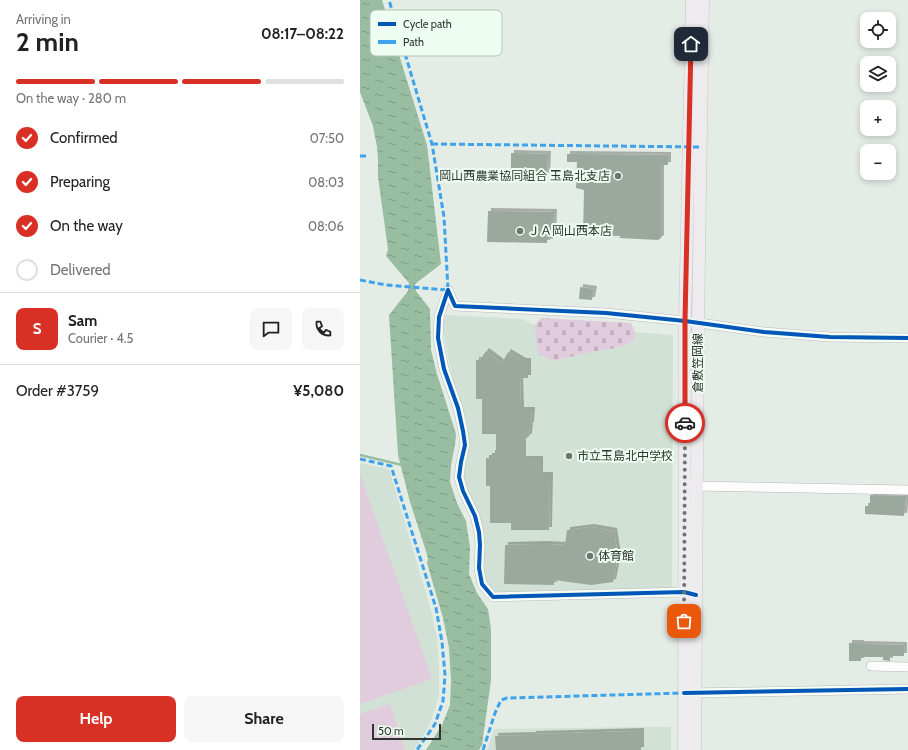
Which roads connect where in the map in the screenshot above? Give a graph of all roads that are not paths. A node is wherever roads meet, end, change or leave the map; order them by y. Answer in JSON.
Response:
{"nodes":[{"id":1,"x":692,"y":0,"type":"edge"},
{"id":2,"x":703,"y":0,"type":"edge"},
{"id":3,"x":685,"y":321,"type":"junction"},
{"id":4,"x":698,"y":323,"type":"junction"},
{"id":5,"x":908,"y":338,"type":"edge"},
{"id":6,"x":685,"y":486,"type":"junction"},
{"id":7,"x":697,"y":486,"type":"junction"},
{"id":8,"x":908,"y":490,"type":"edge"},
{"id":9,"x":684,"y":592,"type":"junction"},
{"id":10,"x":696,"y":595,"type":"junction"},
{"id":11,"x":871,"y":666,"type":"dead end"},
{"id":12,"x":908,"y":667,"type":"edge"},
{"id":13,"x":908,"y":689,"type":"edge"},
{"id":14,"x":690,"y":693,"type":"junction"},
{"id":15,"x":684,"y":750,"type":"edge"},
{"id":16,"x":695,"y":750,"type":"edge"}],
"edges":[{"from":1,"to":3,"type":"main road","name":"倉敷笠岡線"},
{"from":2,"to":4,"type":"main road","name":"倉敷笠岡線"},
{"from":3,"to":4,"type":"street"},
{"from":3,"to":6,"type":"main road","name":"倉敷笠岡線"},
{"from":3,"to":9,"type":"street"},
{"from":4,"to":5,"type":"street"},
{"from":4,"to":7,"type":"main road","name":"倉敷笠岡線"},
{"from":6,"to":7,"type":"street"},
{"from":6,"to":9,"type":"main road","name":"倉敷笠岡線"},
{"from":7,"to":8,"type":"street"},
{"from":7,"to":10,"type":"main road","name":"倉敷笠岡線"},
{"from":9,"to":10,"type":"street"},
{"from":9,"to":14,"type":"main road","name":"倉敷笠岡線"},
{"from":10,"to":14,"type":"main road","name":"倉敷笠岡線"},
{"from":11,"to":12,"type":"street"},
{"from":13,"to":14,"type":"street"},
{"from":14,"to":15,"type":"main road","name":"倉敷笠岡線"},
{"from":14,"to":16,"type":"main road","name":"倉敷笠岡線"}]}
